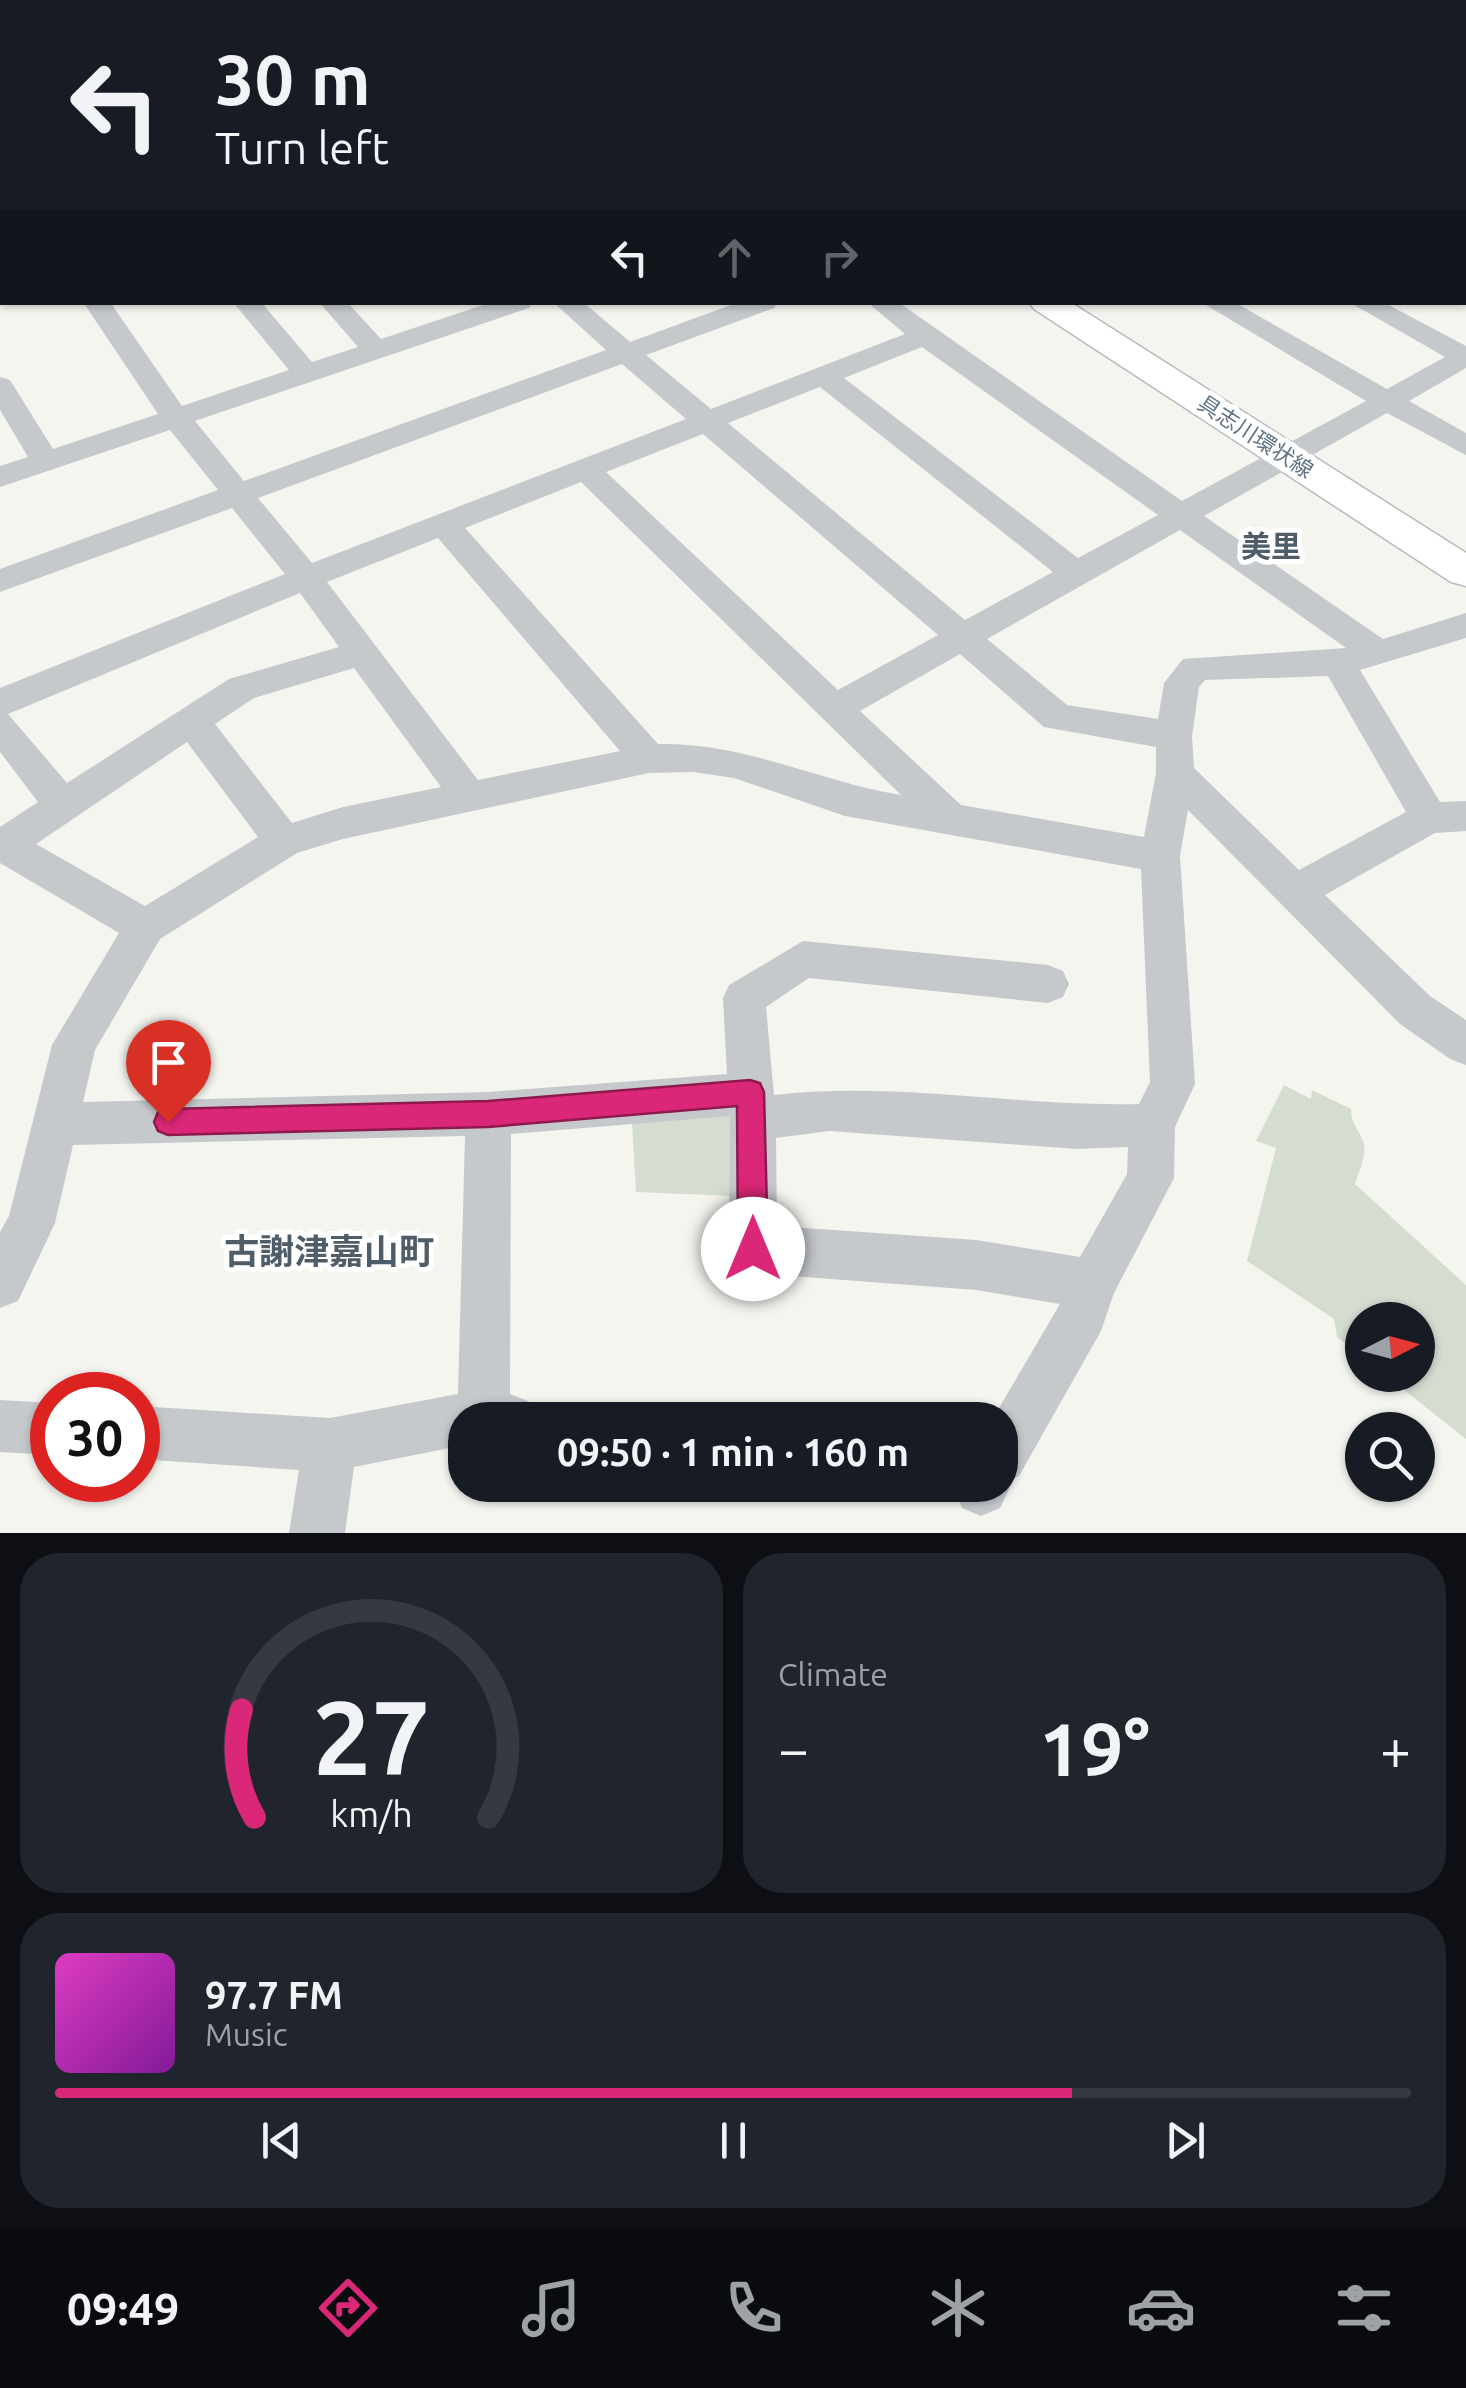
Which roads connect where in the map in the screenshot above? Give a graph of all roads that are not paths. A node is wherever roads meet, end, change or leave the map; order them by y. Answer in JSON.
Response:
{"nodes":[{"id":1,"x":98,"y":305,"type":"edge"},
{"id":2,"x":249,"y":305,"type":"edge"},
{"id":3,"x":335,"y":305,"type":"edge"},
{"id":4,"x":418,"y":305,"type":"edge"},
{"id":5,"x":511,"y":305,"type":"edge"},
{"id":6,"x":570,"y":305,"type":"edge"},
{"id":7,"x":756,"y":305,"type":"edge"},
{"id":8,"x":884,"y":305,"type":"edge"},
{"id":9,"x":1051,"y":305,"type":"edge"},
{"id":10,"x":1219,"y":305,"type":"edge"},
{"id":11,"x":1368,"y":305,"type":"edge"},
{"id":12,"x":441,"y":328,"type":"junction"},
{"id":13,"x":925,"y":336,"type":"junction"},
{"id":14,"x":377,"y":351,"type":"junction"},
{"id":15,"x":626,"y":352,"type":"junction"},
{"id":16,"x":1466,"y":357,"type":"edge"},
{"id":17,"x":307,"y":374,"type":"junction"},
{"id":18,"x":823,"y":375,"type":"junction"},
{"id":19,"x":0,"y":386,"type":"edge"},
{"id":20,"x":1387,"y":400,"type":"junction"},
{"id":21,"x":176,"y":418,"type":"junction"},
{"id":22,"x":708,"y":420,"type":"junction"},
{"id":23,"x":1466,"y":446,"type":"edge"},
{"id":24,"x":1286,"y":455,"type":"junction"},
{"id":25,"x":46,"y":461,"type":"junction"},
{"id":26,"x":585,"y":469,"type":"junction"},
{"id":27,"x":0,"y":477,"type":"edge"},
{"id":28,"x":238,"y":494,"type":"junction"},
{"id":29,"x":1182,"y":514,"type":"junction"},
{"id":30,"x":444,"y":525,"type":"junction"},
{"id":31,"x":1466,"y":572,"type":"edge"},
{"id":32,"x":1076,"y":573,"type":"junction"},
{"id":33,"x":306,"y":578,"type":"junction"},
{"id":34,"x":0,"y":581,"type":"edge"},
{"id":35,"x":1466,"y":625,"type":"edge"},
{"id":36,"x":964,"y":637,"type":"junction"},
{"id":37,"x":362,"y":653,"type":"junction"},
{"id":38,"x":1378,"y":653,"type":"junction"},
{"id":39,"x":1338,"y":663,"type":"junction"},
{"id":40,"x":0,"y":703,"type":"edge"},
{"id":41,"x":837,"y":707,"type":"junction"},
{"id":42,"x":190,"y":720,"type":"junction"},
{"id":43,"x":0,"y":725,"type":"edge"},
{"id":44,"x":1175,"y":754,"type":"junction"},
{"id":45,"x":649,"y":758,"type":"junction"},
{"id":46,"x":469,"y":796,"type":"junction"},
{"id":47,"x":62,"y":806,"type":"junction"},
{"id":48,"x":1448,"y":817,"type":"edge"},
{"id":49,"x":950,"y":818,"type":"junction"},
{"id":50,"x":284,"y":842,"type":"junction"},
{"id":51,"x":3,"y":846,"type":"edge"},
{"id":52,"x":1160,"y":856,"type":"junction"},
{"id":53,"x":1293,"y":894,"type":"junction"},
{"id":54,"x":145,"y":926,"type":"junction"},
{"id":55,"x":1048,"y":984,"type":"dead end"},
{"id":56,"x":1466,"y":1045,"type":"edge"},
{"id":57,"x":752,"y":1106,"type":"junction"},
{"id":58,"x":488,"y":1114,"type":"junction"},
{"id":59,"x":54,"y":1124,"type":"junction"},
{"id":60,"x":1152,"y":1124,"type":"junction"},
{"id":61,"x":0,"y":1283,"type":"edge"},
{"id":62,"x":1092,"y":1284,"type":"junction"},
{"id":63,"x":496,"y":1402,"type":"edge"},
{"id":64,"x":448,"y":1425,"type":"edge"},
{"id":65,"x":1018,"y":1425,"type":"edge"},
{"id":66,"x":0,"y":1426,"type":"edge"},
{"id":67,"x":30,"y":1428,"type":"edge"},
{"id":68,"x":160,"y":1434,"type":"edge"},
{"id":69,"x":330,"y":1444,"type":"junction"},
{"id":70,"x":317,"y":1533,"type":"edge"}],
"edges":[{"from":1,"to":21,"type":"street"},
{"from":2,"to":17,"type":"street"},
{"from":3,"to":14,"type":"street"},
{"from":4,"to":12,"type":"street"},
{"from":5,"to":12,"type":"street"},
{"from":6,"to":15,"type":"street"},
{"from":7,"to":15,"type":"street"},
{"from":8,"to":13,"type":"street"},
{"from":9,"to":24,"type":"main road","name":"具志川環状線"},
{"from":10,"to":20,"type":"street"},
{"from":11,"to":16,"type":"street"},
{"from":12,"to":14,"type":"street"},
{"from":13,"to":18,"type":"street"},
{"from":13,"to":29,"type":"street"},
{"from":14,"to":17,"type":"street"},
{"from":15,"to":22,"type":"street"},
{"from":15,"to":28,"type":"street"},
{"from":16,"to":20,"type":"street"},
{"from":17,"to":21,"type":"street"},
{"from":18,"to":22,"type":"street"},
{"from":18,"to":32,"type":"street"},
{"from":19,"to":25,"type":"street"},
{"from":20,"to":23,"type":"street"},
{"from":20,"to":24,"type":"street"},
{"from":21,"to":25,"type":"street"},
{"from":21,"to":28,"type":"street"},
{"from":22,"to":26,"type":"street"},
{"from":22,"to":36,"type":"street"},
{"from":24,"to":29,"type":"street"},
{"from":24,"to":31,"type":"main road","name":"具志川環状線"},
{"from":25,"to":27,"type":"street"},
{"from":26,"to":30,"type":"street"},
{"from":26,"to":41,"type":"street"},
{"from":28,"to":33,"type":"street"},
{"from":28,"to":34,"type":"street"},
{"from":29,"to":32,"type":"street"},
{"from":29,"to":38,"type":"street"},
{"from":30,"to":33,"type":"street"},
{"from":30,"to":45,"type":"street"},
{"from":32,"to":36,"type":"street"},
{"from":33,"to":37,"type":"street"},
{"from":33,"to":40,"type":"street"},
{"from":35,"to":38,"type":"street"},
{"from":36,"to":41,"type":"street"},
{"from":36,"to":44,"type":"street"},
{"from":37,"to":42,"type":"street"},
{"from":37,"to":46,"type":"street"},
{"from":38,"to":39,"type":"street"},
{"from":39,"to":44,"type":"street"},
{"from":39,"to":48,"type":"street"},
{"from":41,"to":49,"type":"street"},
{"from":42,"to":47,"type":"street"},
{"from":42,"to":50,"type":"street"},
{"from":43,"to":47,"type":"street"},
{"from":44,"to":52,"type":"street"},
{"from":44,"to":53,"type":"street"},
{"from":45,"to":46,"type":"street"},
{"from":45,"to":49,"type":"street"},
{"from":46,"to":50,"type":"street"},
{"from":47,"to":51,"type":"street"},
{"from":48,"to":53,"type":"street"},
{"from":49,"to":52,"type":"street"},
{"from":50,"to":54,"type":"street"},
{"from":51,"to":54,"type":"street"},
{"from":52,"to":60,"type":"street"},
{"from":53,"to":56,"type":"street"},
{"from":54,"to":59,"type":"street"},
{"from":55,"to":57,"type":"street"},
{"from":57,"to":58,"type":"street"},
{"from":57,"to":60,"type":"street"},
{"from":57,"to":62,"type":"street"},
{"from":58,"to":59,"type":"street"},
{"from":58,"to":63,"type":"street"},
{"from":59,"to":61,"type":"street"},
{"from":60,"to":62,"type":"street"},
{"from":62,"to":65,"type":"street"},
{"from":64,"to":69,"type":"street"},
{"from":66,"to":67,"type":"street"},
{"from":68,"to":69,"type":"street"},
{"from":69,"to":70,"type":"street"}]}
